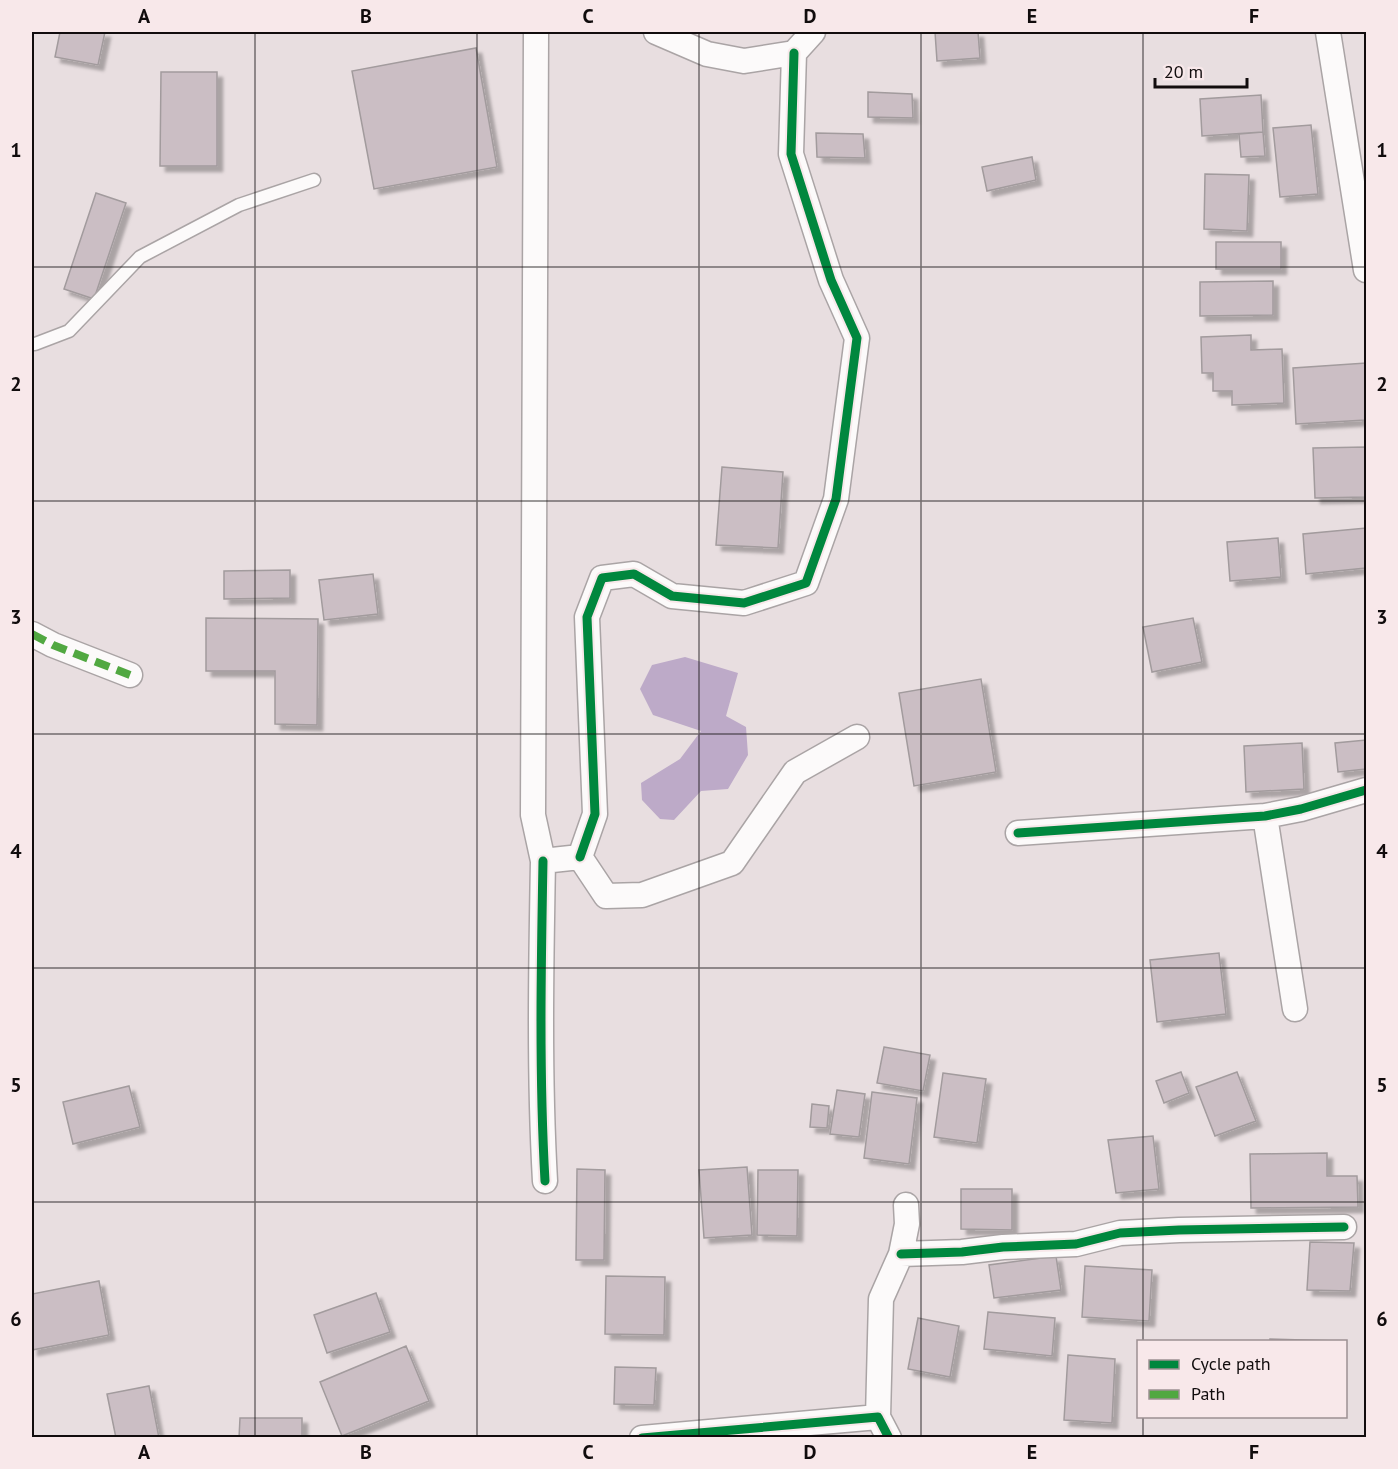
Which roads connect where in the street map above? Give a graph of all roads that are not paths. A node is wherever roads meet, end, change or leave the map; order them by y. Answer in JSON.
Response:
{"nodes":[{"id":1,"x":536,"y":32,"type":"edge"},
{"id":2,"x":656,"y":32,"type":"edge"},
{"id":3,"x":813,"y":32,"type":"edge"},
{"id":4,"x":1328,"y":32,"type":"edge"},
{"id":5,"x":794,"y":53,"type":"junction"},
{"id":6,"x":1357,"y":157,"type":"edge"},
{"id":7,"x":314,"y":180,"type":"dead end"},
{"id":8,"x":1366,"y":270,"type":"edge"},
{"id":9,"x":32,"y":344,"type":"edge"},
{"id":10,"x":32,"y":634,"type":"edge"},
{"id":11,"x":130,"y":675,"type":"dead end"},
{"id":12,"x":857,"y":737,"type":"dead end"},
{"id":13,"x":1366,"y":790,"type":"edge"},
{"id":14,"x":1265,"y":816,"type":"junction"},
{"id":15,"x":1018,"y":833,"type":"dead end"},
{"id":16,"x":580,"y":857,"type":"junction"},
{"id":17,"x":543,"y":861,"type":"junction"},
{"id":18,"x":1295,"y":1009,"type":"dead end"},
{"id":19,"x":545,"y":1181,"type":"dead end"},
{"id":20,"x":906,"y":1205,"type":"dead end"},
{"id":21,"x":1344,"y":1227,"type":"dead end"},
{"id":22,"x":902,"y":1254,"type":"junction"},
{"id":23,"x":884,"y":1427,"type":"edge"},
{"id":24,"x":642,"y":1437,"type":"edge"}],
"edges":[{"from":1,"to":17,"type":"street"},
{"from":2,"to":5,"type":"street"},
{"from":3,"to":5,"type":"street"},
{"from":4,"to":6,"type":"street"},
{"from":5,"to":16,"type":"street"},
{"from":6,"to":8,"type":"street"},
{"from":7,"to":9,"type":"lane"},
{"from":10,"to":11,"type":"street"},
{"from":12,"to":16,"type":"street"},
{"from":13,"to":14,"type":"street"},
{"from":14,"to":15,"type":"street"},
{"from":14,"to":18,"type":"street"},
{"from":16,"to":17,"type":"street"},
{"from":17,"to":19,"type":"street"},
{"from":20,"to":22,"type":"street"},
{"from":21,"to":22,"type":"street"},
{"from":22,"to":23,"type":"street"},
{"from":23,"to":24,"type":"street"}]}
